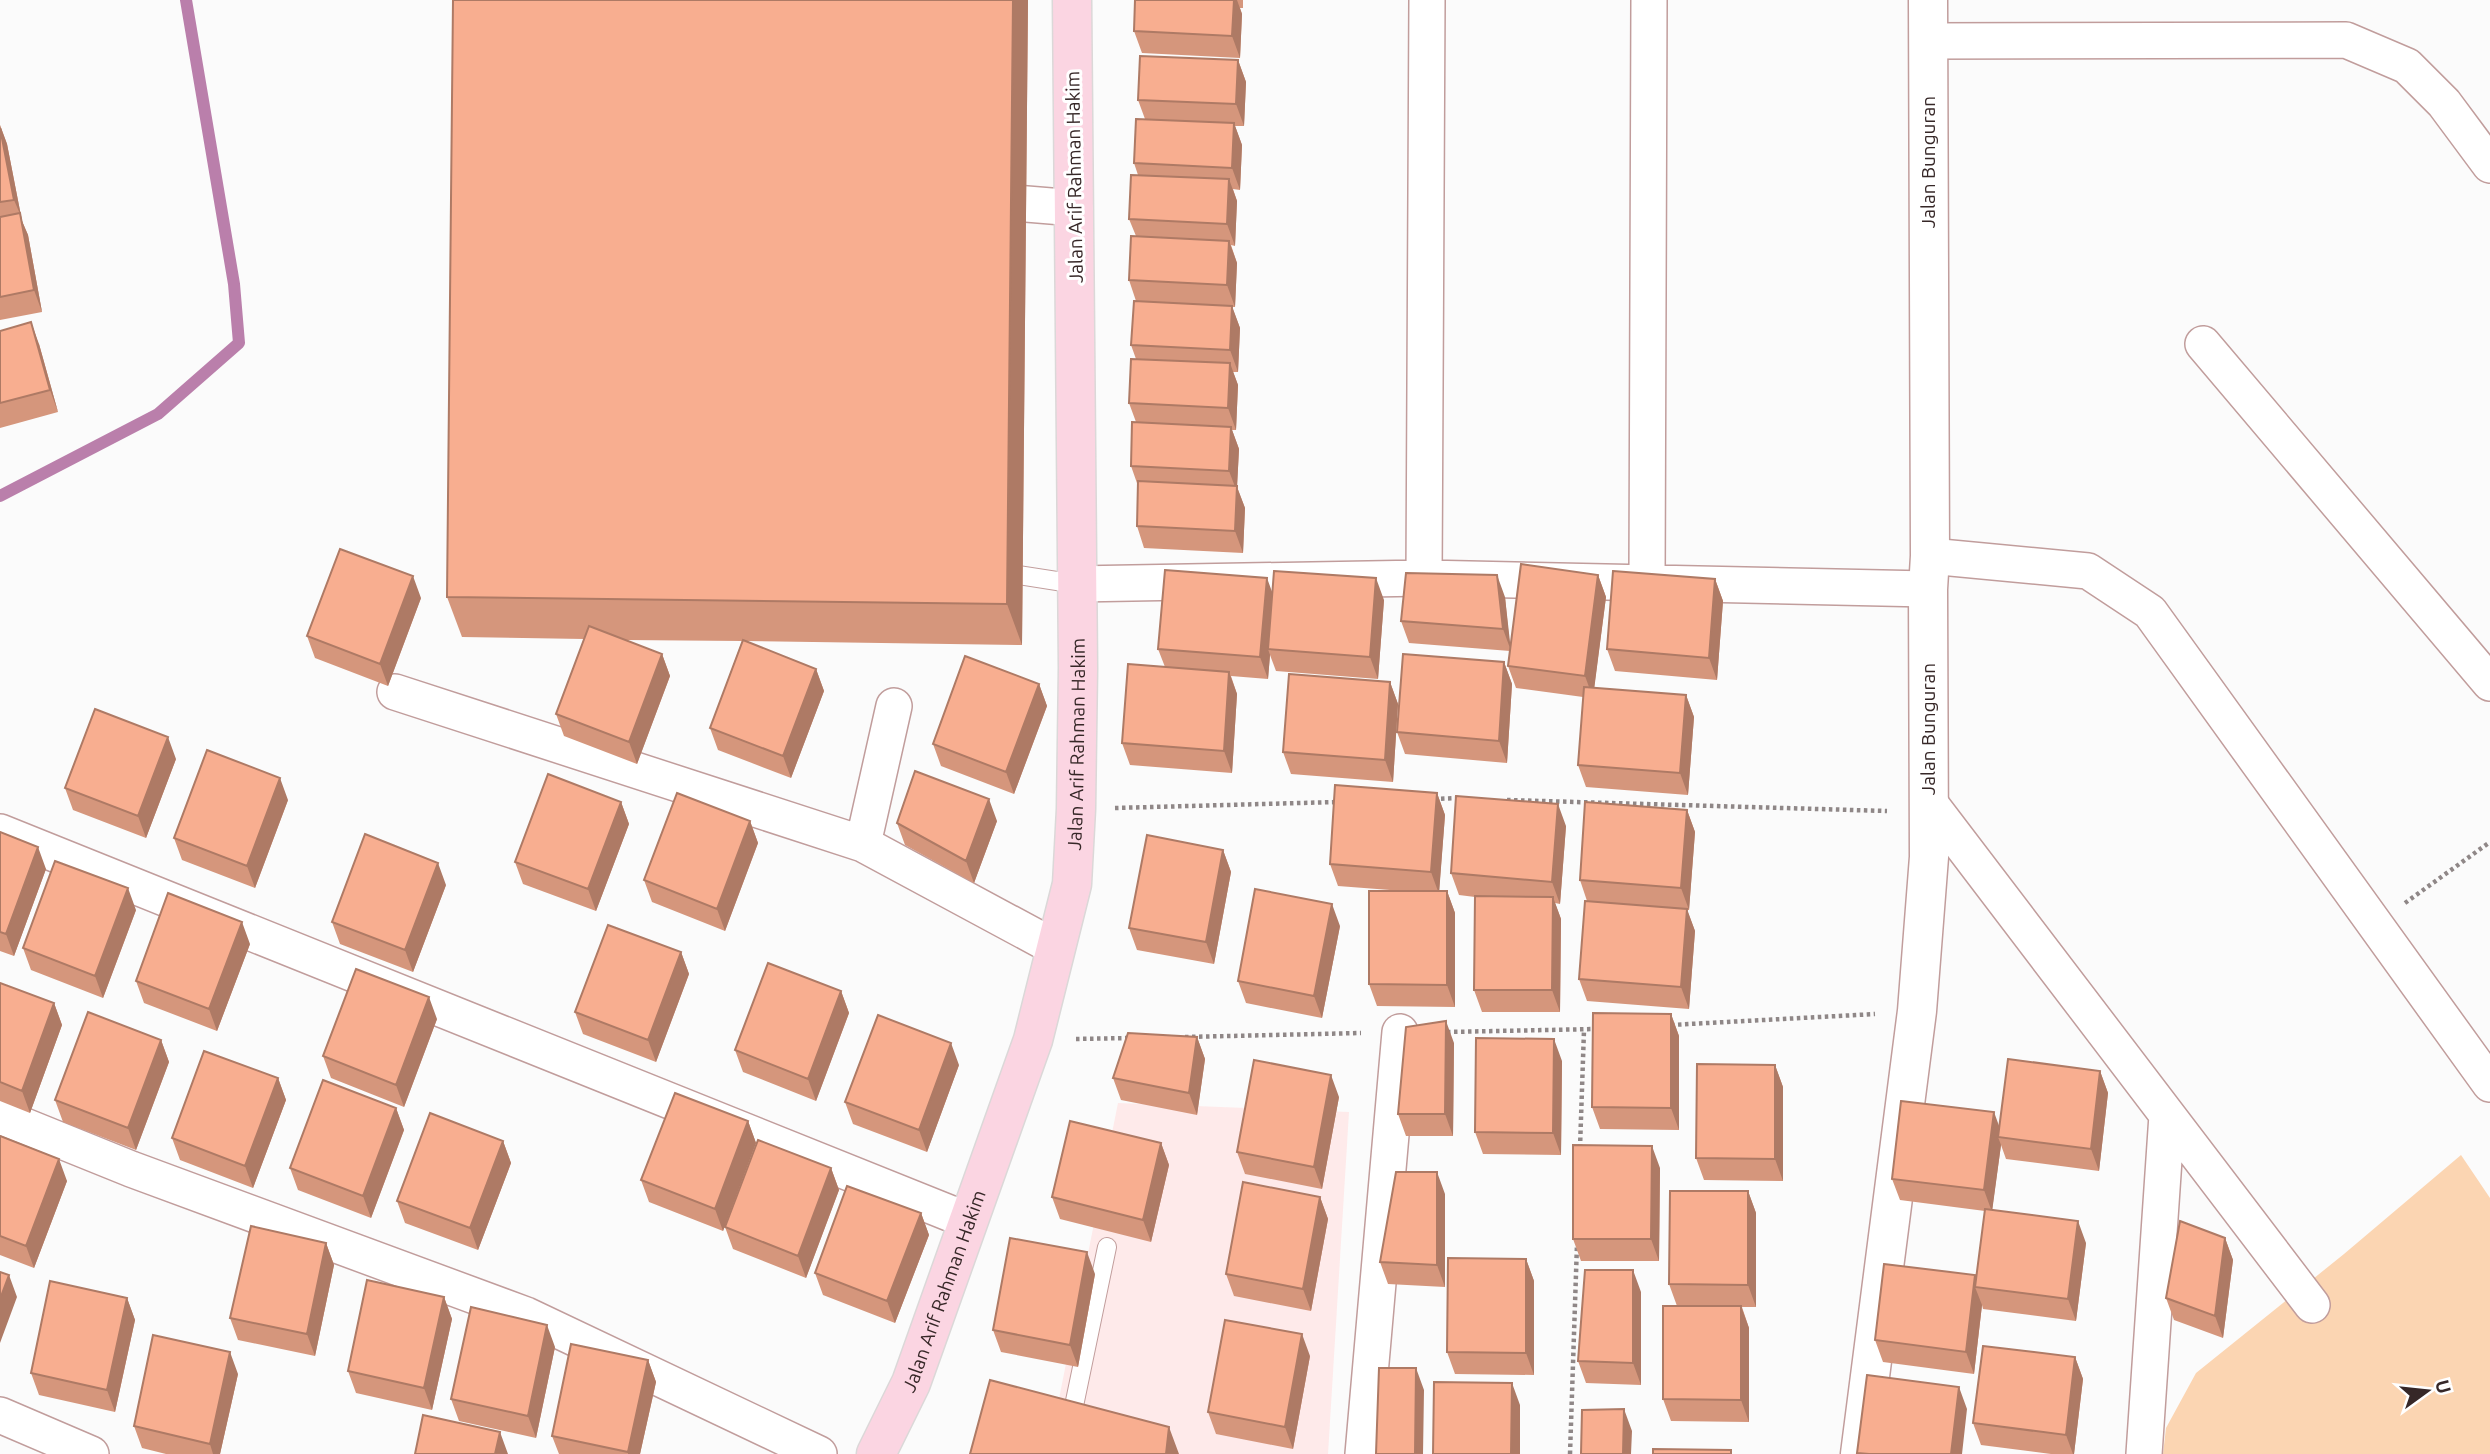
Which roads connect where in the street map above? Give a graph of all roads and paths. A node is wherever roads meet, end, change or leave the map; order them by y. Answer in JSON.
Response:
{"nodes":[{"id":1,"x":1072,"y":0,"type":"edge"},
{"id":2,"x":1427,"y":0,"type":"edge"},
{"id":3,"x":1649,"y":0,"type":"edge"},
{"id":4,"x":1928,"y":0,"type":"edge"},
{"id":5,"x":1928,"y":41,"type":"junction"},
{"id":6,"x":2490,"y":165,"type":"edge"},
{"id":7,"x":942,"y":197,"type":"edge"},
{"id":8,"x":1075,"y":208,"type":"junction"},
{"id":9,"x":2203,"y":344,"type":"dead end"},
{"id":10,"x":985,"y":570,"type":"edge"},
{"id":11,"x":1929,"y":573,"type":"junction"},
{"id":12,"x":1424,"y":579,"type":"junction"},
{"id":13,"x":1647,"y":583,"type":"junction"},
{"id":14,"x":1076,"y":584,"type":"junction"},
{"id":15,"x":2490,"y":683,"type":"edge"},
{"id":16,"x":395,"y":692,"type":"dead end"},
{"id":17,"x":894,"y":706,"type":"dead end"},
{"id":18,"x":1429,"y":799,"type":"edge"},
{"id":19,"x":1470,"y":799,"type":"edge"},
{"id":20,"x":1497,"y":800,"type":"edge"},
{"id":21,"x":1348,"y":802,"type":"edge"},
{"id":22,"x":1928,"y":807,"type":"junction"},
{"id":23,"x":1076,"y":809,"type":"junction"},
{"id":24,"x":0,"y":832,"type":"edge"},
{"id":25,"x":2490,"y":842,"type":"edge"},
{"id":26,"x":863,"y":844,"type":"junction"},
{"id":27,"x":2376,"y":925,"type":"junction"},
{"id":28,"x":1056,"y":948,"type":"junction"},
{"id":29,"x":1917,"y":1011,"type":"junction"},
{"id":30,"x":1663,"y":1026,"type":"edge"},
{"id":31,"x":1597,"y":1029,"type":"edge"},
{"id":32,"x":1584,"y":1030,"type":"junction"},
{"id":33,"x":1400,"y":1032,"type":"junction"},
{"id":34,"x":1183,"y":1037,"type":"edge"},
{"id":35,"x":1142,"y":1038,"type":"edge"},
{"id":36,"x":1033,"y":1040,"type":"junction"},
{"id":37,"x":2490,"y":1084,"type":"edge"},
{"id":38,"x":2167,"y":1115,"type":"junction"},
{"id":39,"x":0,"y":1116,"type":"edge"},
{"id":40,"x":1580,"y":1153,"type":"edge"},
{"id":41,"x":969,"y":1221,"type":"junction"},
{"id":42,"x":1577,"y":1235,"type":"edge"},
{"id":43,"x":1107,"y":1247,"type":"dead end"},
{"id":44,"x":2312,"y":1305,"type":"dead end"},
{"id":45,"x":0,"y":1415,"type":"edge"},
{"id":46,"x":91,"y":1454,"type":"edge"},
{"id":47,"x":819,"y":1454,"type":"edge"},
{"id":48,"x":876,"y":1454,"type":"edge"},
{"id":49,"x":1065,"y":1454,"type":"edge"},
{"id":50,"x":1363,"y":1454,"type":"edge"},
{"id":51,"x":1570,"y":1454,"type":"edge"},
{"id":52,"x":1860,"y":1454,"type":"edge"},
{"id":53,"x":2144,"y":1454,"type":"edge"}],
"edges":[{"from":1,"to":8,"type":"main road","name":"Jalan Arif Rahman Hakim"},
{"from":2,"to":12,"type":"street"},
{"from":3,"to":13,"type":"street"},
{"from":4,"to":5,"type":"street","name":"Jalan Bunguran"},
{"from":5,"to":6,"type":"street"},
{"from":5,"to":11,"type":"street","name":"Jalan Bunguran"},
{"from":7,"to":8,"type":"street"},
{"from":8,"to":14,"type":"main road","name":"Jalan Arif Rahman Hakim"},
{"from":9,"to":15,"type":"street"},
{"from":10,"to":14,"type":"lane"},
{"from":11,"to":13,"type":"street"},
{"from":11,"to":22,"type":"street","name":"Jalan Bunguran"},
{"from":11,"to":27,"type":"street"},
{"from":12,"to":13,"type":"street"},
{"from":12,"to":14,"type":"street"},
{"from":14,"to":23,"type":"main road","name":"Jalan Arif Rahman Hakim"},
{"from":16,"to":26,"type":"street"},
{"from":17,"to":26,"type":"street"},
{"from":18,"to":19,"type":"path"},
{"from":20,"to":22,"type":"path"},
{"from":21,"to":23,"type":"path"},
{"from":22,"to":29,"type":"street","name":"Jalan Bunguran"},
{"from":22,"to":38,"type":"street"},
{"from":23,"to":28,"type":"main road","name":"Jalan Arif Rahman Hakim"},
{"from":24,"to":41,"type":"street"},
{"from":25,"to":27,"type":"path"},
{"from":26,"to":28,"type":"street"},
{"from":27,"to":37,"type":"street"},
{"from":28,"to":36,"type":"main road","name":"Jalan Arif Rahman Hakim"},
{"from":29,"to":30,"type":"path"},
{"from":29,"to":52,"type":"street","name":"Jalan Bunguran"},
{"from":31,"to":32,"type":"path"},
{"from":32,"to":33,"type":"path"},
{"from":32,"to":40,"type":"path"},
{"from":33,"to":34,"type":"path"},
{"from":33,"to":50,"type":"street"},
{"from":35,"to":36,"type":"path"},
{"from":36,"to":41,"type":"main road","name":"Jalan Arif Rahman Hakim"},
{"from":38,"to":44,"type":"street"},
{"from":38,"to":53,"type":"street"},
{"from":39,"to":47,"type":"street"},
{"from":41,"to":48,"type":"main road","name":"Jalan Arif Rahman Hakim"},
{"from":42,"to":51,"type":"path"},
{"from":43,"to":49,"type":"lane"},
{"from":45,"to":46,"type":"street"}]}
